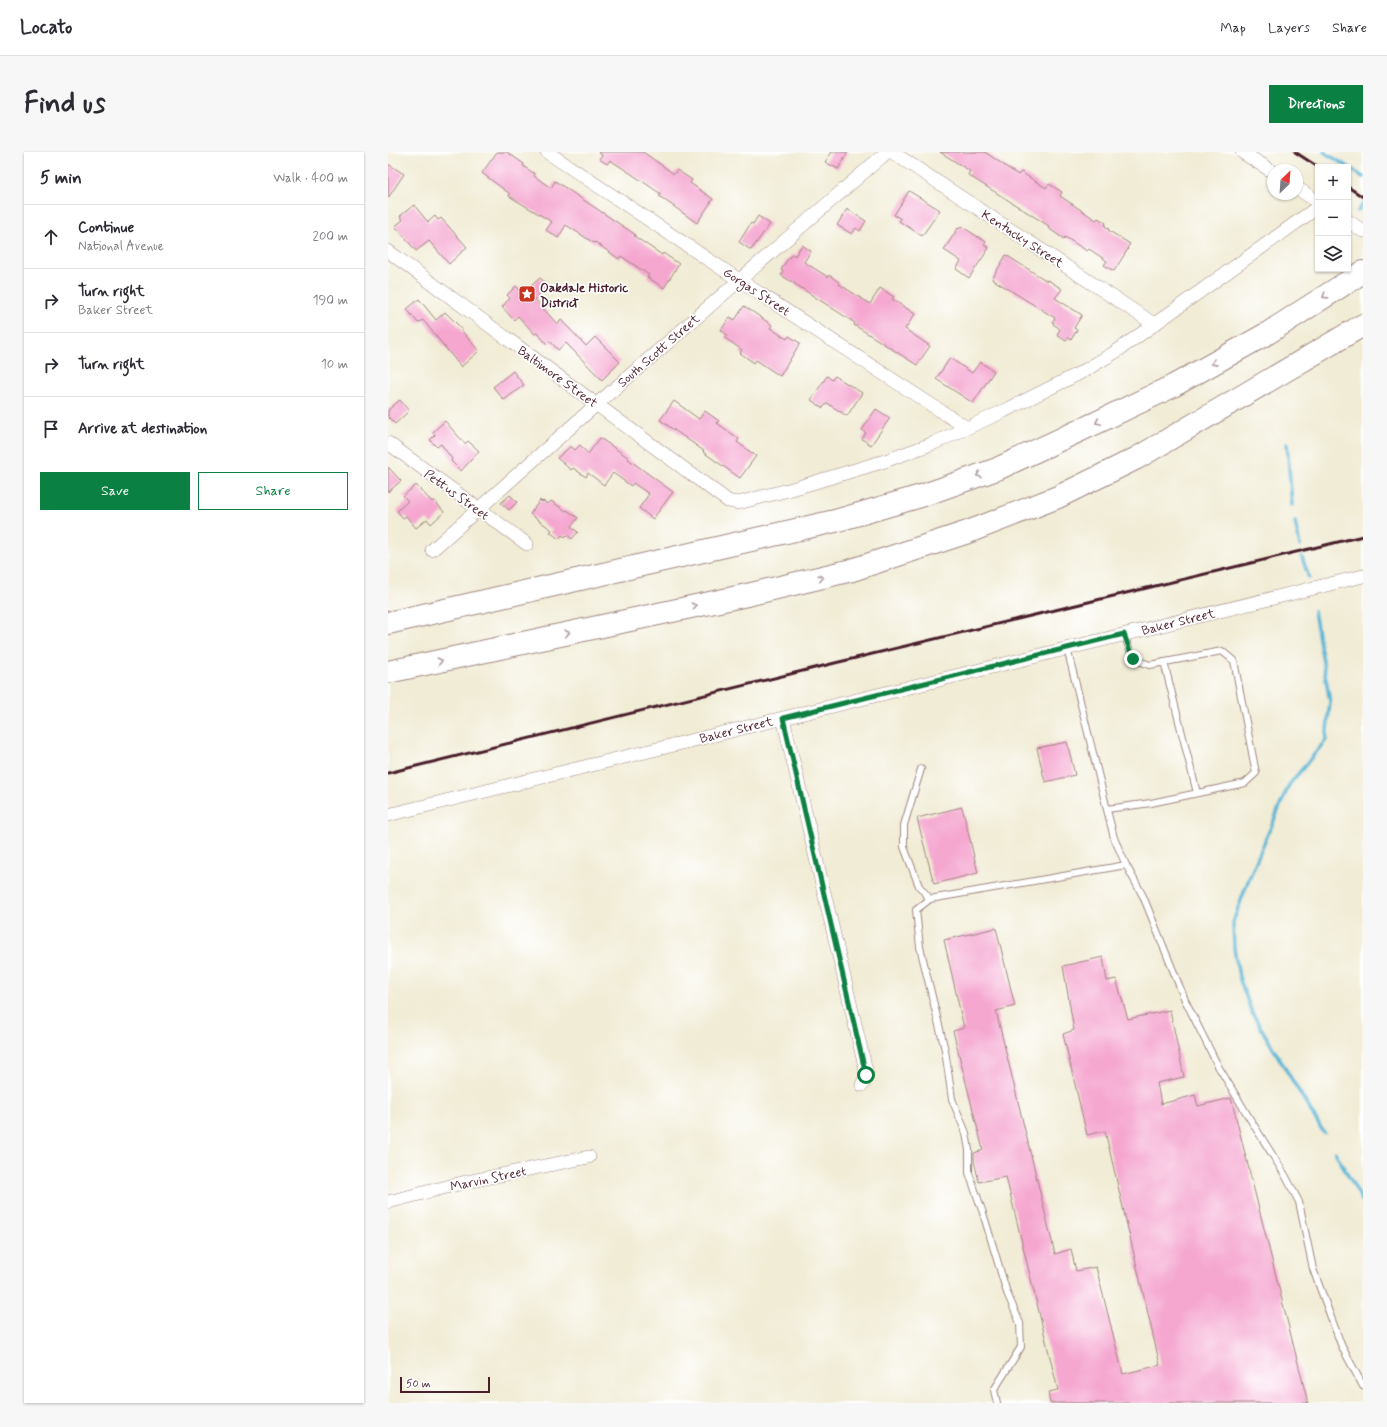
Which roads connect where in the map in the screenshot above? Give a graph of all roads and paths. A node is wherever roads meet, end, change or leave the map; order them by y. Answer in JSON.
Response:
{"nodes":[{"id":1,"x":547,"y":152,"type":"edge"},
{"id":2,"x":887,"y":152,"type":"edge"},
{"id":3,"x":892,"y":152,"type":"edge"},
{"id":4,"x":1242,"y":152,"type":"edge"},
{"id":5,"x":1267,"y":168,"type":"edge"},
{"id":6,"x":1303,"y":192,"type":"edge"},
{"id":7,"x":1315,"y":200,"type":"edge"},
{"id":8,"x":1315,"y":209,"type":"edge"},
{"id":9,"x":1351,"y":223,"type":"edge"},
{"id":10,"x":1363,"y":231,"type":"edge"},
{"id":11,"x":388,"y":251,"type":"edge"},
{"id":12,"x":1360,"y":273,"type":"edge"},
{"id":13,"x":739,"y":280,"type":"junction"},
{"id":14,"x":1154,"y":324,"type":"junction"},
{"id":15,"x":1363,"y":325,"type":"edge"},
{"id":16,"x":597,"y":404,"type":"junction"},
{"id":17,"x":967,"y":428,"type":"junction"},
{"id":18,"x":388,"y":444,"type":"edge"},
{"id":19,"x":477,"y":509,"type":"junction"},
{"id":20,"x":527,"y":544,"type":"dead end"},
{"id":21,"x":432,"y":550,"type":"dead end"},
{"id":22,"x":1363,"y":576,"type":"edge"},
{"id":23,"x":393,"y":621,"type":"edge"},
{"id":24,"x":1124,"y":634,"type":"junction"},
{"id":25,"x":1067,"y":648,"type":"junction"},
{"id":26,"x":1164,"y":662,"type":"junction"},
{"id":27,"x":411,"y":667,"type":"junction"},
{"id":28,"x":388,"y":672,"type":"edge"},
{"id":29,"x":388,"y":679,"type":"edge"},
{"id":30,"x":783,"y":718,"type":"junction"},
{"id":31,"x":921,"y":769,"type":"dead end"},
{"id":32,"x":1197,"y":793,"type":"junction"},
{"id":33,"x":1106,"y":809,"type":"junction"},
{"id":34,"x":388,"y":815,"type":"edge"},
{"id":35,"x":1126,"y":865,"type":"junction"},
{"id":36,"x":930,"y":899,"type":"junction"},
{"id":37,"x":862,"y":1085,"type":"dead end"},
{"id":38,"x":589,"y":1157,"type":"dead end"},
{"id":39,"x":388,"y":1202,"type":"edge"},
{"id":40,"x":1363,"y":1386,"type":"edge"},
{"id":41,"x":997,"y":1403,"type":"edge"}],
"edges":[{"from":1,"to":13,"type":"street","name":"Gorgas Street"},
{"from":2,"to":13,"type":"street","name":"South Scott Street"},
{"from":3,"to":14,"type":"street","name":"Kentucky Street"},
{"from":4,"to":5,"type":"street"},
{"from":6,"to":7,"type":"street"},
{"from":8,"to":14,"type":"street"},
{"from":9,"to":10,"type":"street"},
{"from":11,"to":16,"type":"street","name":"Baltimore Street"},
{"from":12,"to":23,"type":"highway","one_way":true},
{"from":13,"to":16,"type":"street","name":"South Scott Street"},
{"from":13,"to":17,"type":"street","name":"Gorgas Street"},
{"from":14,"to":17,"type":"street"},
{"from":27,"to":15,"type":"highway","one_way":true},
{"from":16,"to":17,"type":"street","name":"Baltimore Street"},
{"from":16,"to":19,"type":"street","name":"South Scott Street"},
{"from":18,"to":19,"type":"street","name":"Pettus Street"},
{"from":19,"to":20,"type":"street","name":"Pettus Street"},
{"from":19,"to":21,"type":"street","name":"South Scott Street"},
{"from":22,"to":24,"type":"street","name":"Baker Street"},
{"from":24,"to":25,"type":"street","name":"Baker Street"},
{"from":24,"to":26,"type":"lane"},
{"from":25,"to":30,"type":"street","name":"Baker Street"},
{"from":25,"to":33,"type":"lane"},
{"from":26,"to":32,"type":"lane"},
{"from":26,"to":32,"type":"lane"},
{"from":27,"to":28,"type":"highway"},
{"from":27,"to":29,"type":"highway"},
{"from":30,"to":34,"type":"street","name":"Baker Street"},
{"from":30,"to":37,"type":"street"},
{"from":31,"to":36,"type":"lane"},
{"from":32,"to":33,"type":"lane"},
{"from":33,"to":35,"type":"lane"},
{"from":35,"to":36,"type":"lane"},
{"from":35,"to":40,"type":"lane"},
{"from":36,"to":41,"type":"lane"},
{"from":38,"to":39,"type":"street","name":"Marvin Street"}]}
